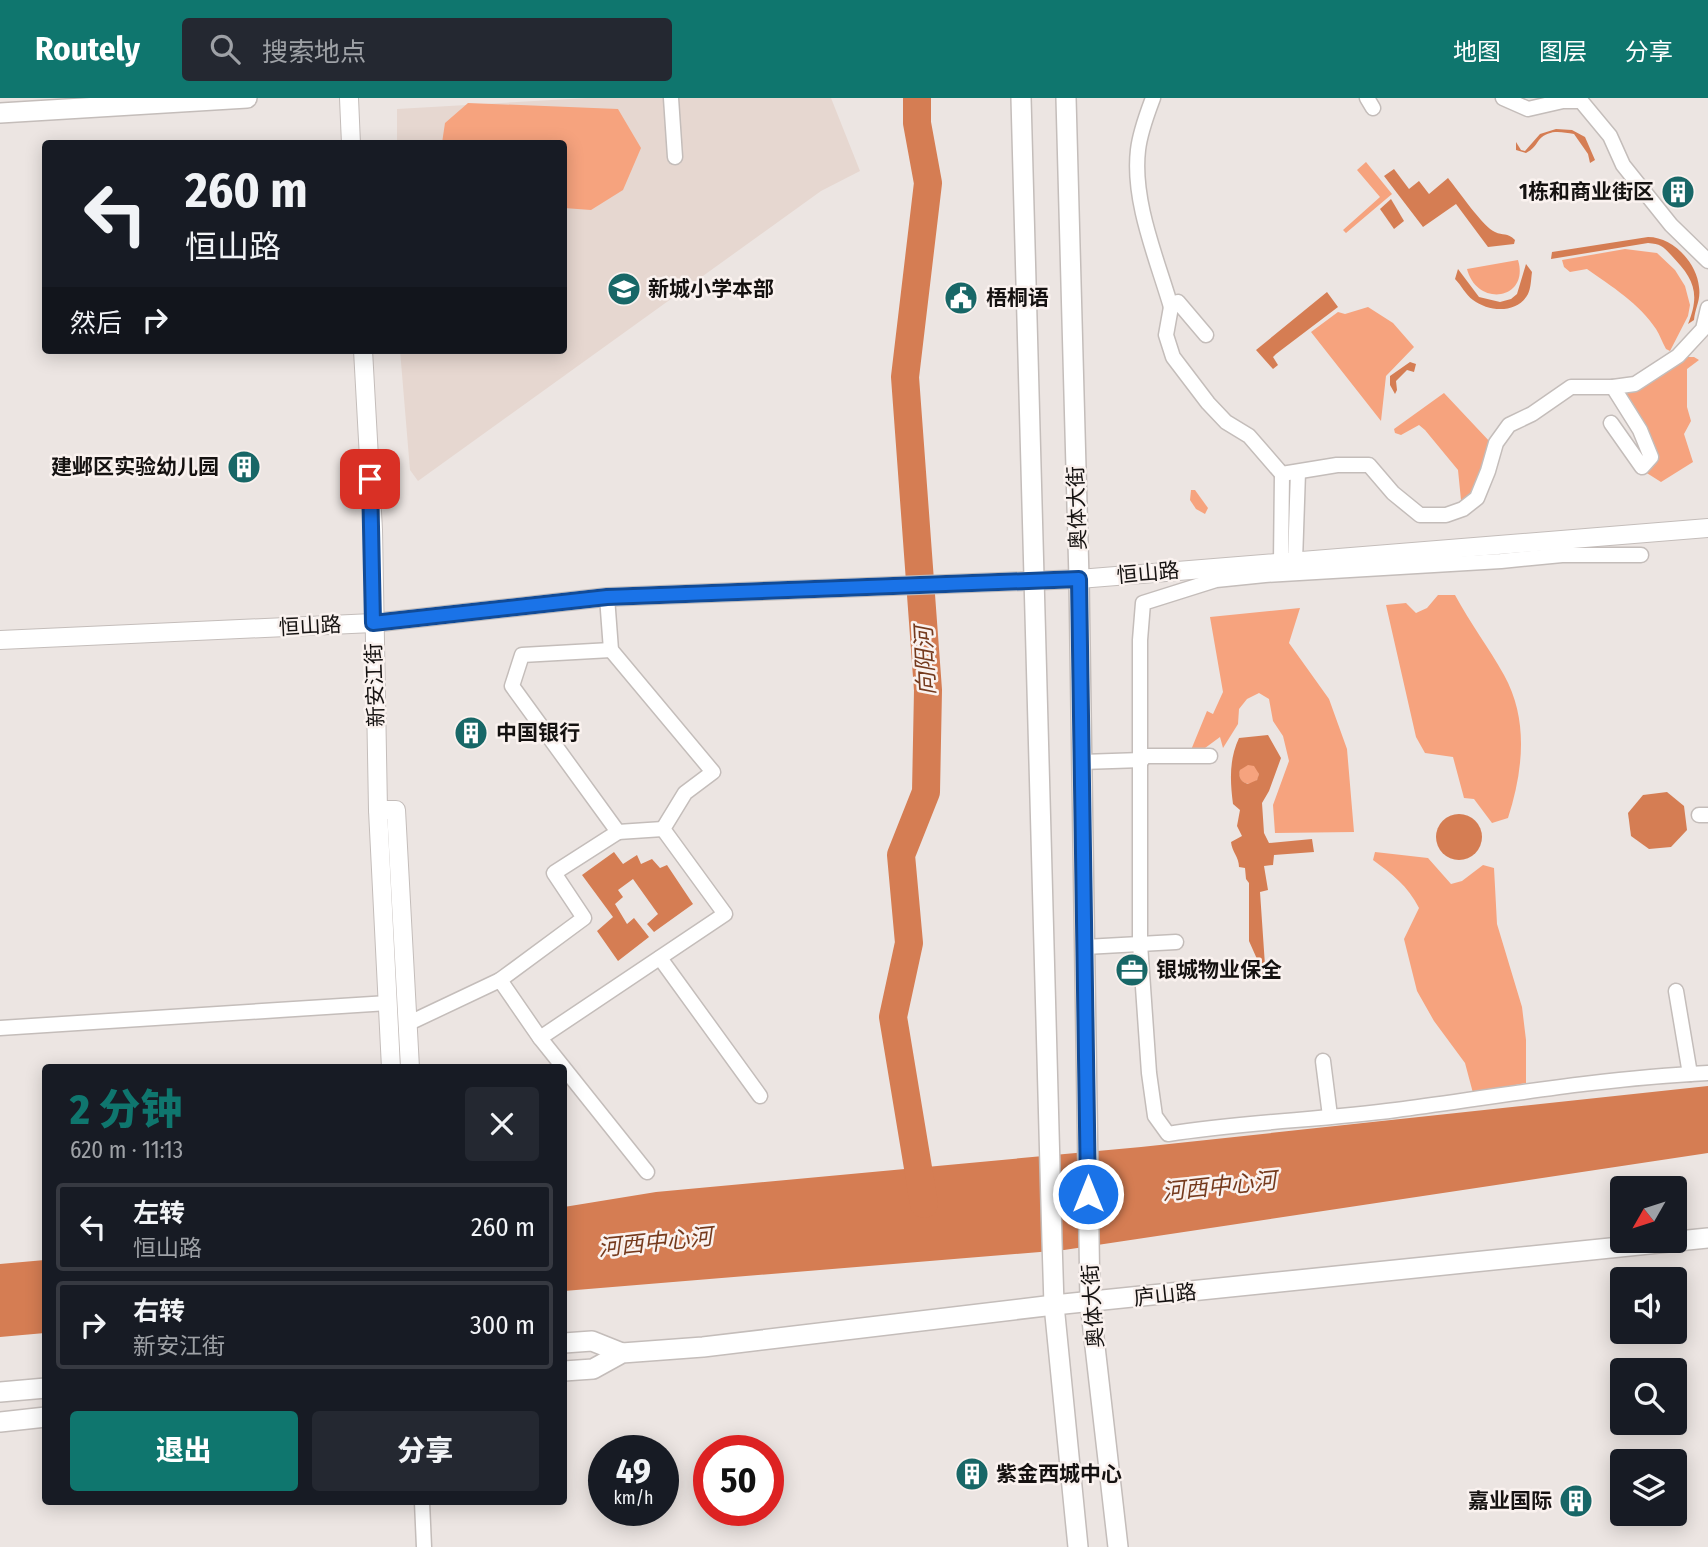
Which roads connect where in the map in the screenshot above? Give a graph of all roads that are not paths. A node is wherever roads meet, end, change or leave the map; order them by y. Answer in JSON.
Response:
{"nodes":[{"id":1,"x":247,"y":98,"type":"edge"},
{"id":2,"x":349,"y":98,"type":"edge"},
{"id":3,"x":671,"y":98,"type":"edge"},
{"id":4,"x":1021,"y":98,"type":"edge"},
{"id":5,"x":1066,"y":98,"type":"edge"},
{"id":6,"x":1153,"y":98,"type":"edge"},
{"id":7,"x":1503,"y":98,"type":"edge"},
{"id":8,"x":0,"y":113,"type":"edge"},
{"id":9,"x":351,"y":140,"type":"edge"},
{"id":10,"x":675,"y":157,"type":"dead end"},
{"id":11,"x":1708,"y":261,"type":"edge"},
{"id":12,"x":1171,"y":307,"type":"junction"},
{"id":13,"x":1708,"y":308,"type":"edge"},
{"id":14,"x":1206,"y":335,"type":"dead end"},
{"id":15,"x":363,"y":354,"type":"edge"},
{"id":16,"x":1613,"y":387,"type":"junction"},
{"id":17,"x":1611,"y":422,"type":"dead end"},
{"id":18,"x":1298,"y":472,"type":"junction"},
{"id":19,"x":1282,"y":474,"type":"junction"},
{"id":20,"x":1708,"y":528,"type":"edge"},
{"id":21,"x":1641,"y":555,"type":"dead end"},
{"id":22,"x":1288,"y":561,"type":"junction"},
{"id":23,"x":1033,"y":579,"type":"junction"},
{"id":24,"x":1079,"y":579,"type":"junction"},
{"id":25,"x":607,"y":597,"type":"junction"},
{"id":26,"x":373,"y":623,"type":"junction"},
{"id":27,"x":0,"y":640,"type":"edge"},
{"id":28,"x":611,"y":650,"type":"junction"},
{"id":29,"x":1210,"y":756,"type":"dead end"},
{"id":30,"x":1142,"y":758,"type":"junction"},
{"id":31,"x":1082,"y":762,"type":"junction"},
{"id":32,"x":379,"y":810,"type":"junction"},
{"id":33,"x":663,"y":829,"type":"junction"},
{"id":34,"x":618,"y":832,"type":"junction"},
{"id":35,"x":1176,"y":942,"type":"dead end"},
{"id":36,"x":1140,"y":944,"type":"junction"},
{"id":37,"x":1085,"y":947,"type":"junction"},
{"id":38,"x":660,"y":958,"type":"junction"},
{"id":39,"x":500,"y":980,"type":"junction"},
{"id":40,"x":1676,"y":991,"type":"dead end"},
{"id":41,"x":388,"y":1003,"type":"junction"},
{"id":42,"x":407,"y":1024,"type":"junction"},
{"id":43,"x":0,"y":1028,"type":"edge"},
{"id":44,"x":540,"y":1038,"type":"junction"},
{"id":45,"x":1323,"y":1061,"type":"dead end"},
{"id":46,"x":391,"y":1064,"type":"edge"},
{"id":47,"x":410,"y":1064,"type":"edge"},
{"id":48,"x":561,"y":1064,"type":"edge"},
{"id":49,"x":567,"y":1072,"type":"edge"},
{"id":50,"x":1708,"y":1073,"type":"edge"},
{"id":51,"x":1689,"y":1074,"type":"junction"},
{"id":52,"x":760,"y":1096,"type":"dead end"},
{"id":53,"x":1330,"y":1116,"type":"junction"},
{"id":54,"x":647,"y":1172,"type":"dead end"},
{"id":55,"x":1708,"y":1238,"type":"edge"},
{"id":56,"x":1090,"y":1303,"type":"junction"},
{"id":57,"x":1054,"y":1305,"type":"junction"},
{"id":58,"x":567,"y":1343,"type":"edge"},
{"id":59,"x":622,"y":1353,"type":"junction"},
{"id":60,"x":567,"y":1371,"type":"edge"},
{"id":61,"x":42,"y":1388,"type":"edge"},
{"id":62,"x":0,"y":1392,"type":"edge"},
{"id":63,"x":42,"y":1417,"type":"edge"},
{"id":64,"x":0,"y":1422,"type":"edge"},
{"id":65,"x":422,"y":1505,"type":"edge"},
{"id":66,"x":424,"y":1547,"type":"edge"},
{"id":67,"x":1078,"y":1547,"type":"edge"},
{"id":68,"x":1118,"y":1547,"type":"edge"}],
"edges":[{"from":1,"to":8,"type":"main road"},
{"from":2,"to":9,"type":"street"},
{"from":3,"to":10,"type":"street"},
{"from":4,"to":23,"type":"main road","name":"奥体大街"},
{"from":5,"to":24,"type":"main road","name":"奥体大街"},
{"from":6,"to":12,"type":"street"},
{"from":7,"to":11,"type":"street"},
{"from":12,"to":14,"type":"street"},
{"from":12,"to":19,"type":"street"},
{"from":13,"to":16,"type":"street"},
{"from":15,"to":26,"type":"street","name":"新安江街"},
{"from":16,"to":17,"type":"street"},
{"from":16,"to":18,"type":"street"},
{"from":18,"to":19,"type":"street"},
{"from":18,"to":22,"type":"street"},
{"from":19,"to":22,"type":"street"},
{"from":20,"to":22,"type":"street","name":"恒山路"},
{"from":21,"to":30,"type":"street"},
{"from":22,"to":24,"type":"street","name":"恒山路"},
{"from":23,"to":24,"type":"street","name":"恒山路"},
{"from":23,"to":25,"type":"street","name":"恒山路"},
{"from":23,"to":57,"type":"main road","name":"奥体大街"},
{"from":24,"to":31,"type":"main road","name":"奥体大街"},
{"from":25,"to":26,"type":"street","name":"恒山路"},
{"from":25,"to":28,"type":"street"},
{"from":26,"to":27,"type":"street","name":"恒山路"},
{"from":26,"to":32,"type":"street","name":"新安江街"},
{"from":28,"to":33,"type":"street"},
{"from":28,"to":34,"type":"street"},
{"from":29,"to":30,"type":"street"},
{"from":30,"to":31,"type":"street"},
{"from":30,"to":36,"type":"street"},
{"from":31,"to":37,"type":"main road","name":"奥体大街"},
{"from":32,"to":41,"type":"street","name":"新安江街"},
{"from":32,"to":42,"type":"street"},
{"from":33,"to":34,"type":"street"},
{"from":33,"to":38,"type":"street"},
{"from":34,"to":39,"type":"street"},
{"from":35,"to":36,"type":"street"},
{"from":36,"to":37,"type":"street"},
{"from":36,"to":53,"type":"street"},
{"from":37,"to":56,"type":"main road","name":"奥体大街"},
{"from":38,"to":44,"type":"street"},
{"from":38,"to":52,"type":"street"},
{"from":39,"to":42,"type":"street"},
{"from":39,"to":44,"type":"street"},
{"from":40,"to":51,"type":"street"},
{"from":41,"to":43,"type":"street"},
{"from":41,"to":46,"type":"street","name":"新安江街"},
{"from":42,"to":47,"type":"street"},
{"from":44,"to":48,"type":"street"},
{"from":45,"to":53,"type":"street"},
{"from":49,"to":54,"type":"street"},
{"from":50,"to":51,"type":"street"},
{"from":51,"to":53,"type":"street"},
{"from":55,"to":56,"type":"main road","name":"庐山路"},
{"from":56,"to":57,"type":"main road","name":"庐山路"},
{"from":56,"to":68,"type":"main road","name":"奥体大街"},
{"from":57,"to":59,"type":"main road","name":"庐山路"},
{"from":57,"to":67,"type":"main road","name":"奥体大街"},
{"from":58,"to":59,"type":"main road","name":"庐山路"},
{"from":59,"to":60,"type":"main road","name":"庐山路"},
{"from":61,"to":62,"type":"main road"},
{"from":63,"to":64,"type":"main road"},
{"from":65,"to":66,"type":"street"}]}
